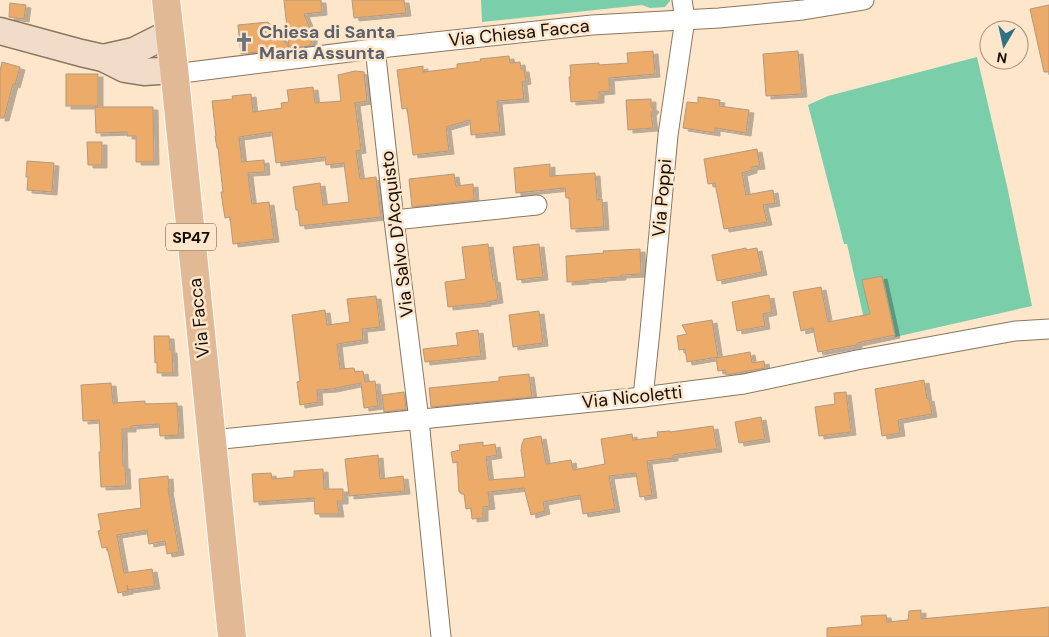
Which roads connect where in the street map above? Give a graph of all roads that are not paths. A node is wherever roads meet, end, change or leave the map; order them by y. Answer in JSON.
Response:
{"nodes":[{"id":1,"x":166,"y":0,"type":"edge"},
{"id":2,"x":682,"y":0,"type":"edge"},
{"id":3,"x":864,"y":0,"type":"edge"},
{"id":4,"x":684,"y":19,"type":"junction"},
{"id":5,"x":0,"y":31,"type":"edge"},
{"id":6,"x":170,"y":33,"type":"junction"},
{"id":7,"x":375,"y":48,"type":"junction"},
{"id":8,"x":104,"y":58,"type":"junction"},
{"id":9,"x":174,"y":71,"type":"junction"},
{"id":10,"x":537,"y":205,"type":"dead end"},
{"id":11,"x":394,"y":220,"type":"junction"},
{"id":12,"x":1049,"y":329,"type":"edge"},
{"id":13,"x":643,"y":397,"type":"junction"},
{"id":14,"x":419,"y":420,"type":"junction"},
{"id":15,"x":212,"y":440,"type":"junction"},
{"id":16,"x":232,"y":637,"type":"edge"},
{"id":17,"x":441,"y":637,"type":"edge"}],
"edges":[{"from":1,"to":6,"type":"main road","name":"Via Facca","number":"SP47"},
{"from":2,"to":4,"type":"street","name":"Via Poppi"},
{"from":3,"to":4,"type":"street","name":"Via Chiesa Facca"},
{"from":4,"to":7,"type":"street","name":"Via Chiesa Facca"},
{"from":4,"to":13,"type":"street","name":"Via Poppi"},
{"from":5,"to":8,"type":"main road"},
{"from":6,"to":8,"type":"main road"},
{"from":6,"to":9,"type":"main road","name":"Via Facca","number":"SP47"},
{"from":7,"to":9,"type":"street","name":"Via Chiesa Facca"},
{"from":7,"to":11,"type":"street","name":"Via Salvo D'Acquisto"},
{"from":8,"to":9,"type":"main road"},
{"from":9,"to":15,"type":"main road","name":"Via Facca","number":"SP47"},
{"from":10,"to":11,"type":"street"},
{"from":11,"to":14,"type":"street","name":"Via Salvo D'Acquisto"},
{"from":12,"to":13,"type":"street","name":"Via Nicoletti"},
{"from":13,"to":14,"type":"street","name":"Via Nicoletti"},
{"from":14,"to":15,"type":"street","name":"Via Nicoletti"},
{"from":14,"to":17,"type":"street","name":"Via Salvo D'Acquisto"},
{"from":15,"to":16,"type":"main road","name":"Via Facca","number":"SP47"}]}
